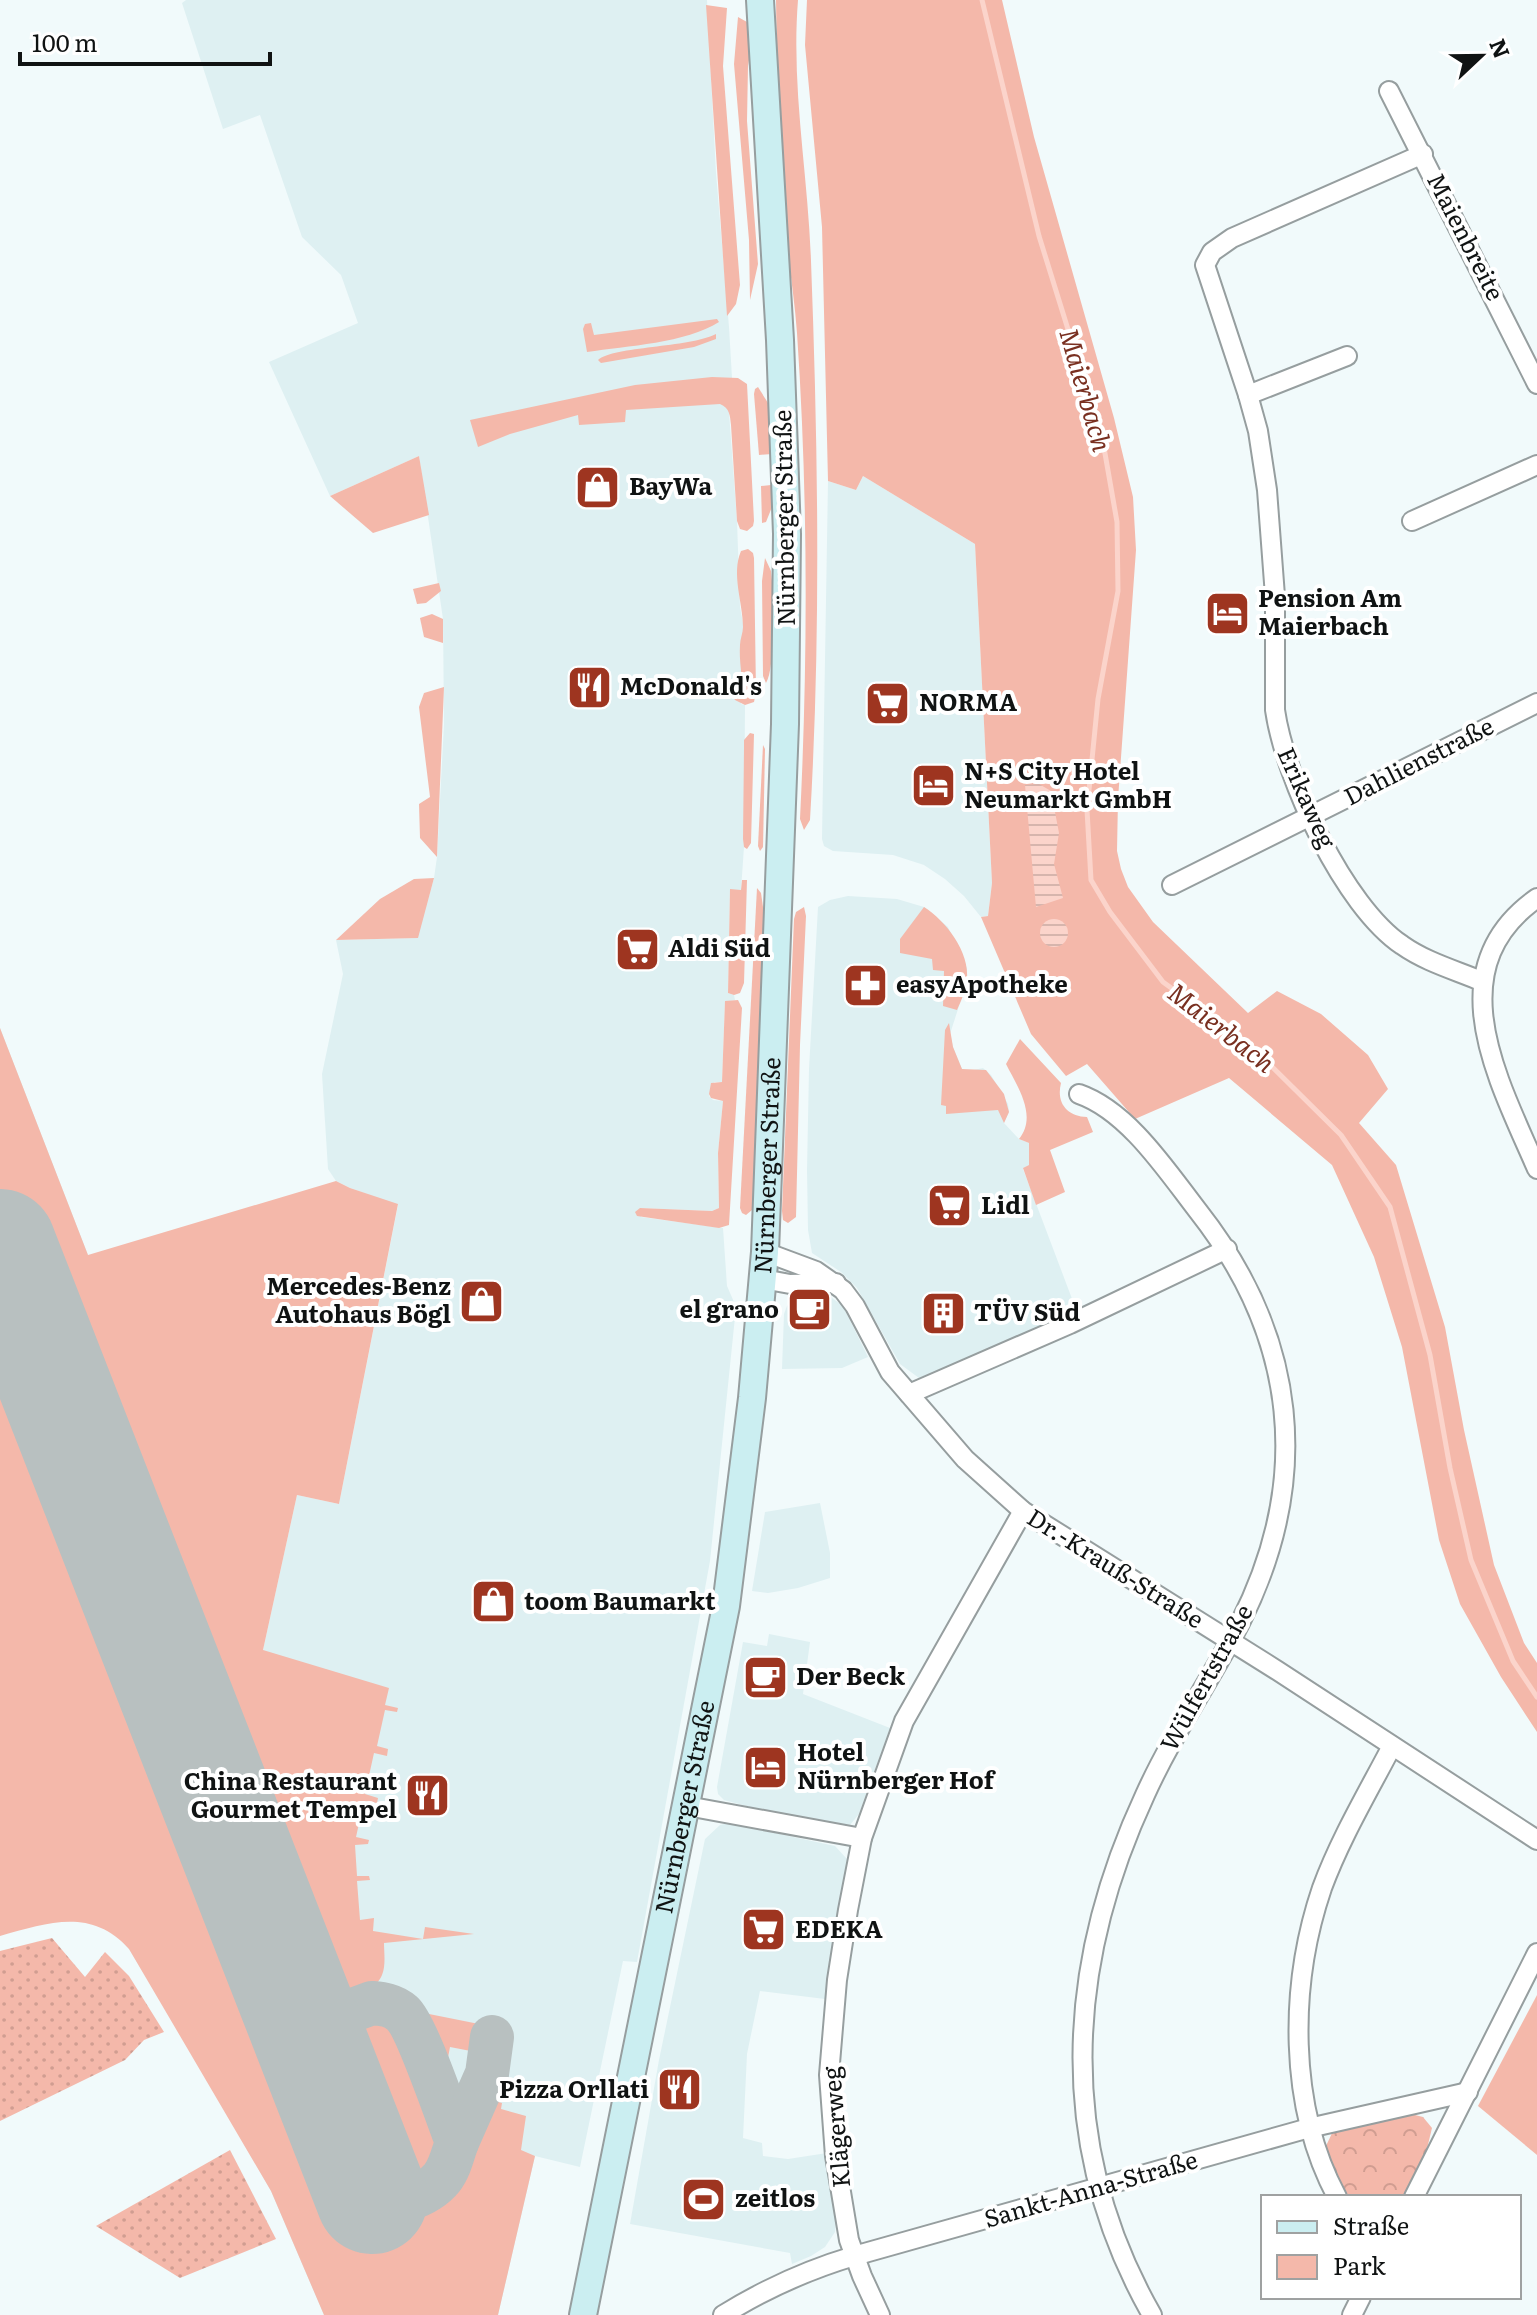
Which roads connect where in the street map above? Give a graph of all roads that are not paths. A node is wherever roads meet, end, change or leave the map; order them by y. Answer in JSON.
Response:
{"nodes":[{"id":1,"x":760,"y":0,"type":"edge"},
{"id":2,"x":1389,"y":91,"type":"dead end"},
{"id":3,"x":1423,"y":154,"type":"junction"},
{"id":4,"x":1347,"y":356,"type":"dead end"},
{"id":5,"x":1537,"y":384,"type":"edge"},
{"id":6,"x":1248,"y":395,"type":"junction"},
{"id":7,"x":1537,"y":465,"type":"edge"},
{"id":8,"x":1412,"y":521,"type":"dead end"},
{"id":9,"x":1537,"y":703,"type":"edge"},
{"id":10,"x":1311,"y":816,"type":"junction"},
{"id":11,"x":1172,"y":885,"type":"dead end"},
{"id":12,"x":1537,"y":898,"type":"edge"},
{"id":13,"x":1481,"y":981,"type":"junction"},
{"id":14,"x":1079,"y":1094,"type":"dead end"},
{"id":15,"x":1537,"y":1169,"type":"edge"},
{"id":16,"x":1227,"y":1249,"type":"junction"},
{"id":17,"x":765,"y":1252,"type":"junction"},
{"id":18,"x":763,"y":1279,"type":"junction"},
{"id":19,"x":836,"y":1283,"type":"junction"},
{"id":20,"x":909,"y":1394,"type":"junction"},
{"id":21,"x":1023,"y":1511,"type":"junction"},
{"id":22,"x":1230,"y":1641,"type":"junction"},
{"id":23,"x":1392,"y":1746,"type":"junction"},
{"id":24,"x":687,"y":1806,"type":"junction"},
{"id":25,"x":862,"y":1838,"type":"junction"},
{"id":26,"x":1537,"y":1840,"type":"edge"},
{"id":27,"x":1537,"y":1953,"type":"edge"},
{"id":28,"x":1468,"y":2092,"type":"junction"},
{"id":29,"x":1309,"y":2128,"type":"junction"},
{"id":30,"x":1099,"y":2187,"type":"junction"},
{"id":31,"x":1336,"y":2195,"type":"edge"},
{"id":32,"x":1415,"y":2195,"type":"edge"},
{"id":33,"x":854,"y":2256,"type":"junction"},
{"id":34,"x":583,"y":2315,"type":"edge"},
{"id":35,"x":723,"y":2315,"type":"edge"},
{"id":36,"x":880,"y":2315,"type":"edge"},
{"id":37,"x":1152,"y":2315,"type":"edge"}],
"edges":[{"from":1,"to":17,"type":"main road","name":"Nürnberger Straße"},
{"from":2,"to":3,"type":"street","name":"Maienbreite"},
{"from":3,"to":5,"type":"street","name":"Maienbreite"},
{"from":3,"to":6,"type":"street","name":"Erikaweg"},
{"from":4,"to":6,"type":"street"},
{"from":6,"to":10,"type":"street","name":"Erikaweg"},
{"from":7,"to":8,"type":"street"},
{"from":9,"to":10,"type":"street","name":"Dahlienstraße"},
{"from":10,"to":11,"type":"street","name":"Dahlienstraße"},
{"from":10,"to":13,"type":"street","name":"Erikaweg"},
{"from":12,"to":13,"type":"street"},
{"from":13,"to":15,"type":"street"},
{"from":14,"to":16,"type":"street","name":"Wülfertstraße"},
{"from":16,"to":20,"type":"street"},
{"from":16,"to":22,"type":"street","name":"Wülfertstraße"},
{"from":17,"to":18,"type":"main road","name":"Nürnberger Straße"},
{"from":17,"to":19,"type":"street","name":"Dr.-Krauß-Straße"},
{"from":18,"to":19,"type":"street"},
{"from":18,"to":24,"type":"main road","name":"Nürnberger Straße"},
{"from":19,"to":20,"type":"street","name":"Dr.-Krauß-Straße"},
{"from":20,"to":21,"type":"street","name":"Dr.-Krauß-Straße"},
{"from":21,"to":22,"type":"street","name":"Dr.-Krauß-Straße"},
{"from":21,"to":25,"type":"street","name":"Klägerweg"},
{"from":22,"to":23,"type":"street","name":"Dr.-Krauß-Straße"},
{"from":22,"to":30,"type":"street","name":"Wülfertstraße"},
{"from":23,"to":26,"type":"street","name":"Dr.-Krauß-Straße"},
{"from":23,"to":29,"type":"street"},
{"from":24,"to":25,"type":"street"},
{"from":24,"to":34,"type":"main road","name":"Nürnberger Straße"},
{"from":25,"to":33,"type":"street","name":"Klägerweg"},
{"from":27,"to":28,"type":"street"},
{"from":28,"to":29,"type":"street","name":"Sankt-Anna-Straße"},
{"from":28,"to":32,"type":"street"},
{"from":29,"to":30,"type":"street","name":"Sankt-Anna-Straße"},
{"from":29,"to":31,"type":"street"},
{"from":30,"to":33,"type":"street","name":"Sankt-Anna-Straße"},
{"from":30,"to":37,"type":"street","name":"Wülfertstraße"},
{"from":33,"to":35,"type":"street","name":"Sankt-Anna-Straße"},
{"from":33,"to":36,"type":"street","name":"Klägerweg"}]}
